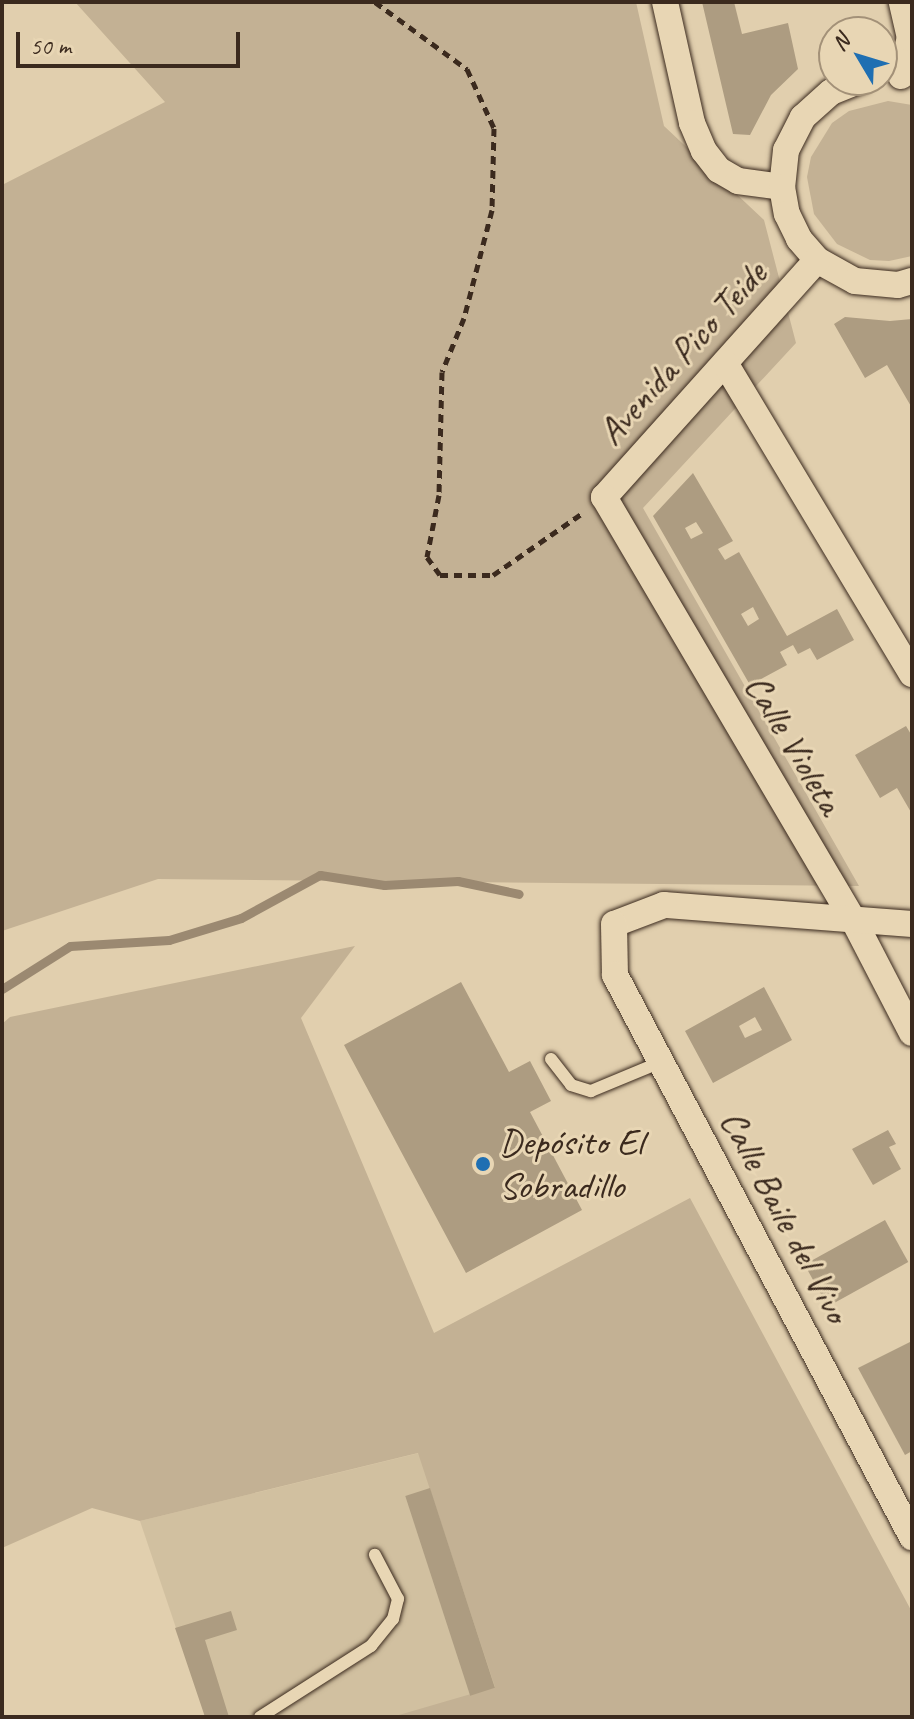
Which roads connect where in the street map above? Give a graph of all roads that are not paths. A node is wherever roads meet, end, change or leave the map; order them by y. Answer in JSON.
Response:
{"nodes":[{"id":1,"x":665,"y":2,"type":"edge"},
{"id":2,"x":902,"y":2,"type":"edge"},
{"id":3,"x":898,"y":78,"type":"edge"},
{"id":4,"x":827,"y":96,"type":"edge"},
{"id":5,"x":782,"y":187,"type":"junction"},
{"id":6,"x":817,"y":260,"type":"junction"},
{"id":7,"x":912,"y":281,"type":"edge"},
{"id":8,"x":725,"y":363,"type":"junction"},
{"id":9,"x":604,"y":497,"type":"joint"},
{"id":10,"x":912,"y":674,"type":"edge"},
{"id":11,"x":854,"y":921,"type":"junction"},
{"id":12,"x":912,"y":924,"type":"edge"},
{"id":13,"x":912,"y":1033,"type":"edge"},
{"id":14,"x":551,"y":1059,"type":"dead end"},
{"id":15,"x":661,"y":1062,"type":"junction"},
{"id":16,"x":912,"y":1537,"type":"edge"},
{"id":17,"x":375,"y":1555,"type":"dead end"},
{"id":18,"x":260,"y":1717,"type":"edge"}],
"edges":[{"from":1,"to":5,"type":"street"},
{"from":2,"to":3,"type":"street"},
{"from":4,"to":5,"type":"street"},
{"from":5,"to":6,"type":"street"},
{"from":6,"to":7,"type":"street"},
{"from":6,"to":8,"type":"street","name":"Avenida Pico Teide"},
{"from":8,"to":9,"type":"street","name":"Avenida Pico Teide"},
{"from":8,"to":10,"type":"street"},
{"from":9,"to":11,"type":"street","name":"Calle Violeta"},
{"from":11,"to":12,"type":"street"},
{"from":11,"to":13,"type":"street","name":"Calle Violeta"},
{"from":11,"to":15,"type":"street","name":"Calle Baile del Vivo"},
{"from":14,"to":15,"type":"lane"},
{"from":15,"to":16,"type":"street","name":"Calle Baile del Vivo"},
{"from":17,"to":18,"type":"lane"}]}
